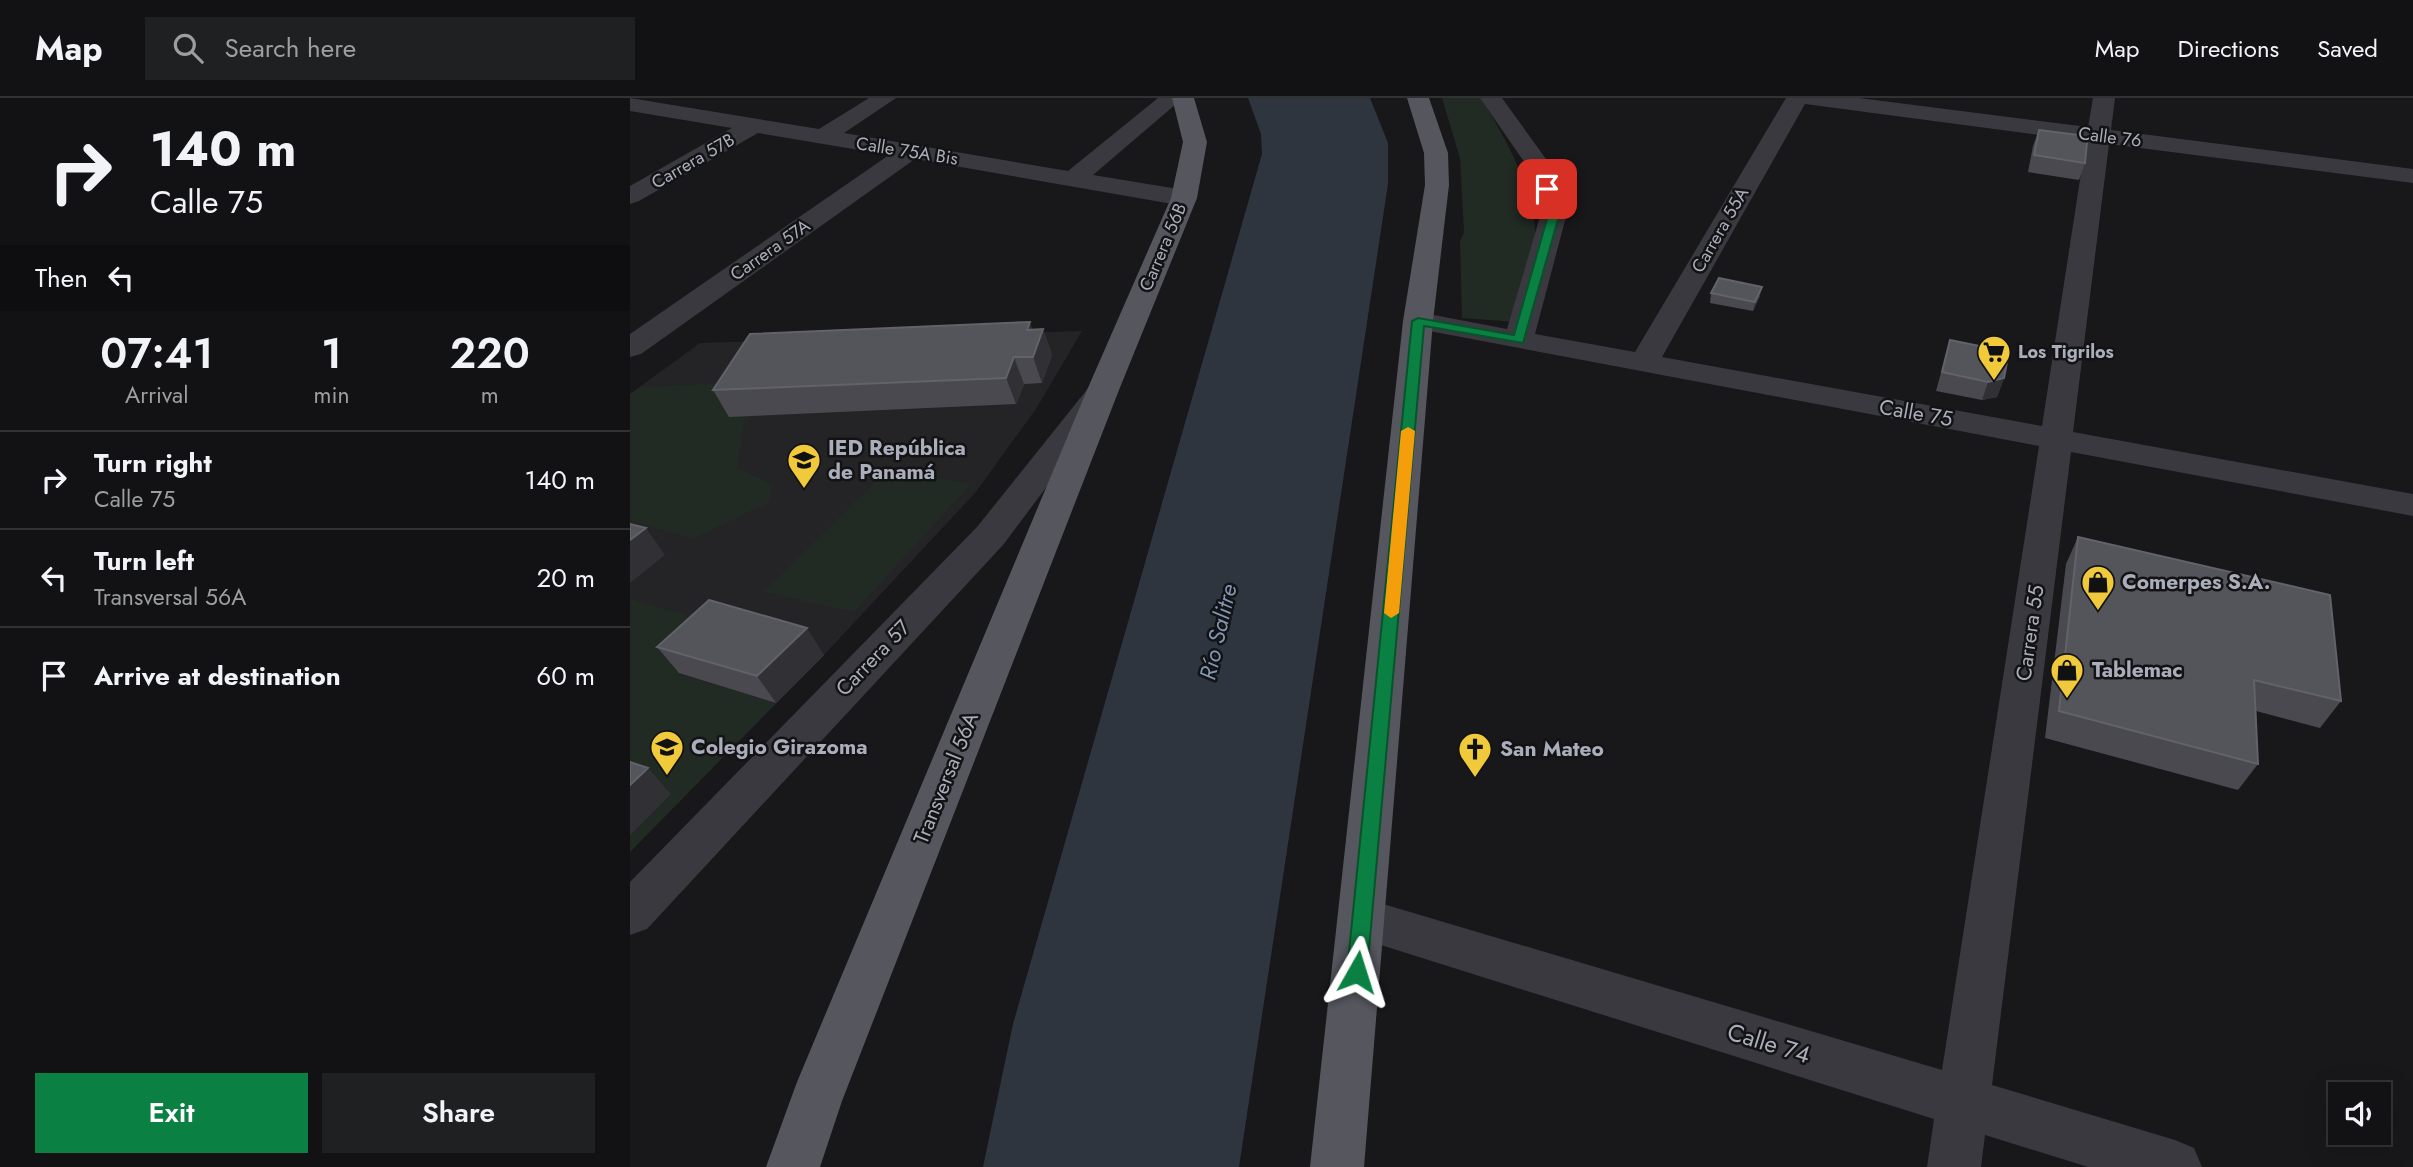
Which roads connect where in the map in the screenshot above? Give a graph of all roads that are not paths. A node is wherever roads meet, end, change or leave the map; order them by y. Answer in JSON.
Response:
{"nodes":[{"id":1,"x":885,"y":98,"type":"edge"},
{"id":2,"x":1172,"y":98,"type":"edge"},
{"id":3,"x":1183,"y":98,"type":"edge"},
{"id":4,"x":1418,"y":98,"type":"edge"},
{"id":5,"x":1491,"y":98,"type":"edge"},
{"id":6,"x":1797,"y":98,"type":"edge"},
{"id":7,"x":1806,"y":98,"type":"edge"},
{"id":8,"x":2104,"y":98,"type":"edge"},
{"id":9,"x":630,"y":104,"type":"edge"},
{"id":10,"x":755,"y":125,"type":"junction"},
{"id":11,"x":2098,"y":136,"type":"junction"},
{"id":12,"x":822,"y":137,"type":"junction"},
{"id":13,"x":911,"y":151,"type":"junction"},
{"id":14,"x":2413,"y":176,"type":"edge"},
{"id":15,"x":1073,"y":179,"type":"junction"},
{"id":16,"x":630,"y":196,"type":"edge"},
{"id":17,"x":1184,"y":198,"type":"junction"},
{"id":18,"x":1418,"y":321,"type":"junction"},
{"id":19,"x":1519,"y":340,"type":"junction"},
{"id":20,"x":630,"y":348,"type":"edge"},
{"id":21,"x":1643,"y":363,"type":"junction"},
{"id":22,"x":1103,"y":390,"type":"junction"},
{"id":23,"x":2058,"y":440,"type":"junction"},
{"id":24,"x":2413,"y":505,"type":"edge"},
{"id":25,"x":630,"y":914,"type":"edge"},
{"id":26,"x":1363,"y":919,"type":"junction"},
{"id":27,"x":1964,"y":1102,"type":"junction"},
{"id":28,"x":793,"y":1167,"type":"edge"},
{"id":29,"x":1337,"y":1167,"type":"edge"},
{"id":30,"x":1954,"y":1167,"type":"edge"},
{"id":31,"x":2175,"y":1167,"type":"edge"}],
"edges":[{"from":1,"to":12,"type":"street"},
{"from":2,"to":15,"type":"street"},
{"from":3,"to":17,"type":"main road","name":"Carrera 56B"},
{"from":4,"to":18,"type":"main road"},
{"from":5,"to":19,"type":"street"},
{"from":6,"to":21,"type":"street","name":"Carrera 55A"},
{"from":7,"to":11,"type":"street","name":"Calle 76"},
{"from":8,"to":11,"type":"street","name":"Carrera 55"},
{"from":9,"to":10,"type":"street","name":"Calle 75A Bis"},
{"from":10,"to":12,"type":"street","name":"Calle 75A Bis"},
{"from":10,"to":16,"type":"street","name":"Carrera 57B"},
{"from":11,"to":14,"type":"street","name":"Calle 76"},
{"from":11,"to":23,"type":"street","name":"Carrera 55"},
{"from":12,"to":13,"type":"street","name":"Calle 75A Bis"},
{"from":13,"to":15,"type":"street","name":"Calle 75A Bis"},
{"from":13,"to":20,"type":"street","name":"Carrera 57A"},
{"from":15,"to":17,"type":"street","name":"Calle 75A Bis"},
{"from":17,"to":22,"type":"main road","name":"Carrera 56B"},
{"from":18,"to":19,"type":"street","name":"Calle 75"},
{"from":18,"to":26,"type":"main road"},
{"from":19,"to":21,"type":"street","name":"Calle 75"},
{"from":21,"to":23,"type":"street","name":"Calle 75"},
{"from":22,"to":25,"type":"street","name":"Carrera 57"},
{"from":22,"to":28,"type":"main road","name":"Transversal 56A"},
{"from":23,"to":24,"type":"street","name":"Calle 75"},
{"from":23,"to":27,"type":"street","name":"Carrera 55"},
{"from":26,"to":27,"type":"street","name":"Calle 74"},
{"from":26,"to":29,"type":"main road"},
{"from":27,"to":30,"type":"street","name":"Carrera 55"},
{"from":27,"to":31,"type":"street","name":"Calle 74"}]}
